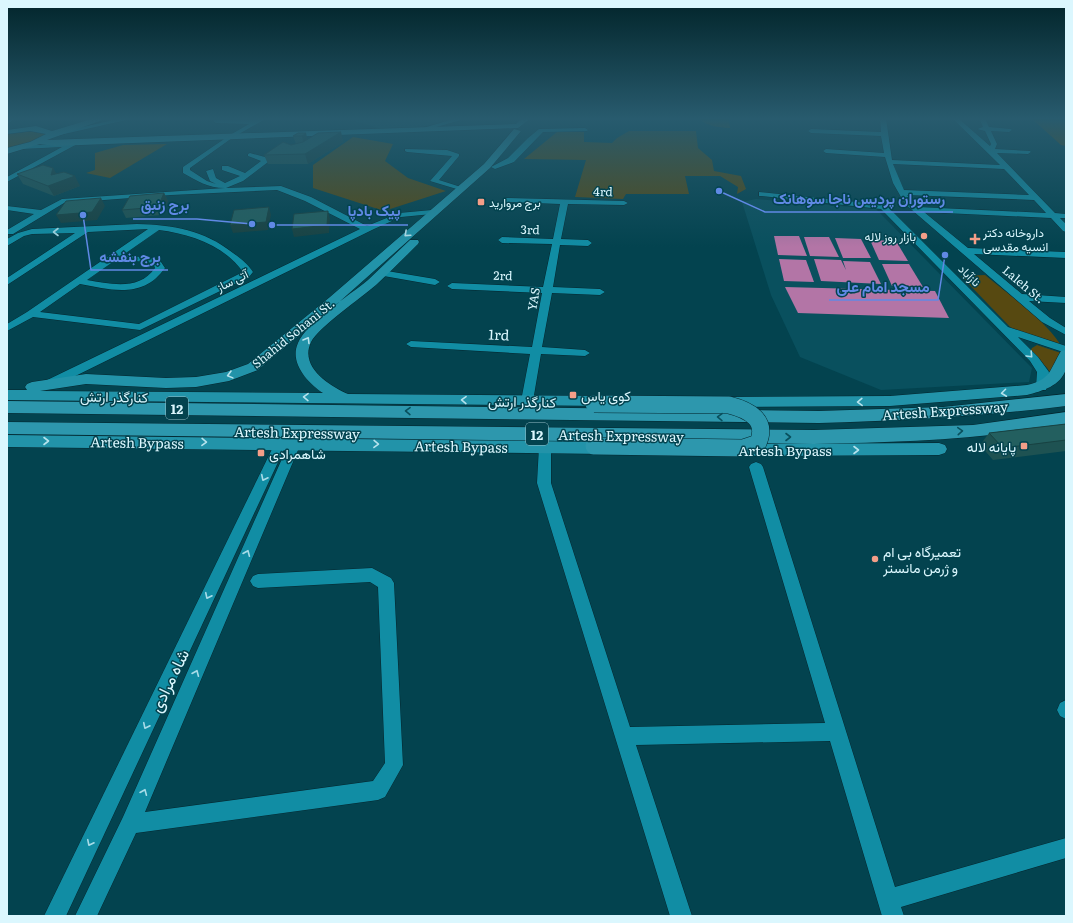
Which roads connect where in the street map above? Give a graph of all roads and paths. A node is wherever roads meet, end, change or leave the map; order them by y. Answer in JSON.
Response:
{"nodes":[{"id":1,"x":43,"y":161,"type":"edge"},
{"id":2,"x":197,"y":161,"type":"edge"},
{"id":3,"x":266,"y":161,"type":"edge"},
{"id":4,"x":452,"y":161,"type":"edge"},
{"id":5,"x":495,"y":161,"type":"edge"},
{"id":6,"x":507,"y":161,"type":"edge"},
{"id":7,"x":890,"y":161,"type":"edge"},
{"id":8,"x":928,"y":161,"type":"edge"},
{"id":9,"x":999,"y":161,"type":"edge"},
{"id":10,"x":491,"y":166,"type":"junction"},
{"id":11,"x":1004,"y":167,"type":"junction"},
{"id":12,"x":225,"y":168,"type":"dead end"},
{"id":13,"x":210,"y":171,"type":"dead end"},
{"id":14,"x":246,"y":176,"type":"junction"},
{"id":15,"x":7,"y":180,"type":"edge"},
{"id":16,"x":225,"y":186,"type":"junction"},
{"id":17,"x":460,"y":188,"type":"junction"},
{"id":18,"x":901,"y":192,"type":"junction"},
{"id":19,"x":762,"y":194,"type":"dead end"},
{"id":20,"x":1035,"y":198,"type":"junction"},
{"id":21,"x":509,"y":200,"type":"dead end"},
{"id":22,"x":564,"y":202,"type":"junction"},
{"id":23,"x":624,"y":203,"type":"dead end"},
{"id":24,"x":7,"y":208,"type":"edge"},
{"id":25,"x":916,"y":209,"type":"junction"},
{"id":26,"x":43,"y":213,"type":"junction"},
{"id":27,"x":1052,"y":215,"type":"junction"},
{"id":28,"x":428,"y":216,"type":"junction"},
{"id":29,"x":1066,"y":216,"type":"edge"},
{"id":30,"x":156,"y":228,"type":"junction"},
{"id":31,"x":369,"y":228,"type":"junction"},
{"id":32,"x":1066,"y":229,"type":"edge"},
{"id":33,"x":87,"y":230,"type":"junction"},
{"id":34,"x":7,"y":234,"type":"edge"},
{"id":35,"x":502,"y":240,"type":"dead end"},
{"id":36,"x":556,"y":242,"type":"junction"},
{"id":37,"x":7,"y":243,"type":"edge"},
{"id":38,"x":588,"y":243,"type":"dead end"},
{"id":39,"x":340,"y":244,"type":"junction"},
{"id":40,"x":965,"y":251,"type":"junction"},
{"id":41,"x":1066,"y":255,"type":"edge"},
{"id":42,"x":113,"y":256,"type":"junction"},
{"id":43,"x":381,"y":273,"type":"junction"},
{"id":44,"x":77,"y":281,"type":"junction"},
{"id":45,"x":7,"y":282,"type":"edge"},
{"id":46,"x":435,"y":282,"type":"dead end"},
{"id":47,"x":452,"y":286,"type":"dead end"},
{"id":48,"x":548,"y":290,"type":"junction"},
{"id":49,"x":600,"y":292,"type":"dead end"},
{"id":50,"x":1018,"y":297,"type":"junction"},
{"id":51,"x":334,"y":300,"type":"junction"},
{"id":52,"x":1066,"y":300,"type":"edge"},
{"id":53,"x":346,"y":304,"type":"junction"},
{"id":54,"x":31,"y":314,"type":"junction"},
{"id":55,"x":1048,"y":322,"type":"junction"},
{"id":56,"x":1066,"y":324,"type":"edge"},
{"id":57,"x":7,"y":328,"type":"edge"},
{"id":58,"x":1006,"y":328,"type":"junction"},
{"id":59,"x":1066,"y":332,"type":"edge"},
{"id":60,"x":411,"y":344,"type":"dead end"},
{"id":61,"x":1066,"y":349,"type":"edge"},
{"id":62,"x":537,"y":350,"type":"junction"},
{"id":63,"x":585,"y":353,"type":"dead end"},
{"id":64,"x":1066,"y":354,"type":"edge"},
{"id":65,"x":90,"y":368,"type":"junction"},
{"id":66,"x":72,"y":381,"type":"junction"},
{"id":67,"x":1066,"y":382,"type":"edge"},
{"id":68,"x":47,"y":385,"type":"junction"},
{"id":69,"x":1042,"y":387,"type":"junction"},
{"id":70,"x":7,"y":391,"type":"edge"},
{"id":71,"x":7,"y":394,"type":"edge"},
{"id":72,"x":346,"y":398,"type":"junction"},
{"id":73,"x":926,"y":399,"type":"junction"},
{"id":74,"x":1066,"y":400,"type":"edge"},
{"id":75,"x":558,"y":401,"type":"junction"},
{"id":76,"x":527,"y":402,"type":"junction"},
{"id":77,"x":7,"y":407,"type":"edge"},
{"id":78,"x":836,"y":416,"type":"junction"},
{"id":79,"x":1066,"y":418,"type":"edge"},
{"id":80,"x":7,"y":428,"type":"edge"},
{"id":81,"x":236,"y":431,"type":"junction"},
{"id":82,"x":930,"y":433,"type":"junction"},
{"id":83,"x":881,"y":436,"type":"junction"},
{"id":84,"x":7,"y":441,"type":"edge"},
{"id":85,"x":288,"y":443,"type":"junction"},
{"id":86,"x":910,"y":443,"type":"junction"},
{"id":87,"x":353,"y":444,"type":"junction"},
{"id":88,"x":549,"y":447,"type":"junction"},
{"id":89,"x":894,"y":450,"type":"junction"},
{"id":90,"x":756,"y":467,"type":"dead end"},
{"id":91,"x":258,"y":581,"type":"dead end"},
{"id":92,"x":837,"y":732,"type":"junction"},
{"id":93,"x":624,"y":736,"type":"junction"},
{"id":94,"x":130,"y":824,"type":"junction"},
{"id":95,"x":1066,"y":848,"type":"edge"},
{"id":96,"x":891,"y":908,"type":"edge"},
{"id":97,"x":55,"y":916,"type":"edge"},
{"id":98,"x":86,"y":916,"type":"edge"},
{"id":99,"x":681,"y":916,"type":"edge"}],
"edges":[{"from":1,"to":15,"type":"street"},
{"from":2,"to":16,"type":"street"},
{"from":3,"to":14,"type":"street"},
{"from":4,"to":17,"type":"street"},
{"from":5,"to":10,"type":"main road","name":"Shahid Sohani St."},
{"from":6,"to":10,"type":"street"},
{"from":7,"to":18,"type":"street","name":"Laleh St."},
{"from":8,"to":11,"type":"street"},
{"from":9,"to":11,"type":"street"},
{"from":10,"to":17,"type":"main road","name":"Shahid Sohani St."},
{"from":10,"to":43,"type":"main road","name":"Shahid Sohani St."},
{"from":11,"to":20,"type":"street"},
{"from":12,"to":14,"type":"street"},
{"from":13,"to":16,"type":"street"},
{"from":14,"to":16,"type":"street"},
{"from":17,"to":28,"type":"main road","name":"Shahid Sohani St."},
{"from":18,"to":20,"type":"street"},
{"from":18,"to":25,"type":"street","name":"Laleh St."},
{"from":19,"to":58,"type":"street","name":"نازآباد"},
{"from":20,"to":27,"type":"street"},
{"from":21,"to":22,"type":"street","name":"4rd"},
{"from":22,"to":23,"type":"street","name":"4rd"},
{"from":22,"to":36,"type":"street","name":"YAS"},
{"from":24,"to":26,"type":"street"},
{"from":25,"to":27,"type":"street"},
{"from":25,"to":40,"type":"street","name":"Laleh St."},
{"from":26,"to":31,"type":"street"},
{"from":26,"to":34,"type":"street"},
{"from":27,"to":29,"type":"street"},
{"from":27,"to":32,"type":"street"},
{"from":28,"to":31,"type":"street","name":"آتی ساز"},
{"from":28,"to":39,"type":"street","name":"آتی ساز"},
{"from":28,"to":51,"type":"main road","name":"Shahid Sohani St.","one_way":true},
{"from":30,"to":33,"type":"street"},
{"from":30,"to":42,"type":"street"},
{"from":30,"to":54,"type":"street"},
{"from":31,"to":39,"type":"street","name":"آتی ساز"},
{"from":33,"to":37,"type":"street","one_way":true},
{"from":33,"to":45,"type":"street"},
{"from":35,"to":36,"type":"street","name":"3rd"},
{"from":36,"to":38,"type":"street","name":"3rd"},
{"from":36,"to":48,"type":"street","name":"YAS"},
{"from":39,"to":65,"type":"street","name":"آتی ساز"},
{"from":40,"to":41,"type":"street"},
{"from":40,"to":50,"type":"street","name":"Laleh St."},
{"from":42,"to":44,"type":"street"},
{"from":42,"to":44,"type":"street"},
{"from":43,"to":46,"type":"street"},
{"from":43,"to":53,"type":"main road","name":"Shahid Sohani St."},
{"from":44,"to":54,"type":"street"},
{"from":47,"to":48,"type":"street","name":"2rd"},
{"from":48,"to":49,"type":"street","name":"2rd"},
{"from":48,"to":62,"type":"street","name":"YAS"},
{"from":50,"to":52,"type":"street"},
{"from":50,"to":55,"type":"street","name":"Laleh St."},
{"from":51,"to":53,"type":"main road"},
{"from":51,"to":66,"type":"main road","name":"Shahid Sohani St.","one_way":true},
{"from":72,"to":53,"type":"main road","name":"Shahid Sohani St.","one_way":true},
{"from":54,"to":57,"type":"street"},
{"from":55,"to":56,"type":"street"},
{"from":55,"to":59,"type":"street","name":"Laleh St."},
{"from":55,"to":61,"type":"street","name":"Laleh St."},
{"from":58,"to":61,"type":"street"},
{"from":58,"to":69,"type":"street","name":"نازآباد","one_way":true},
{"from":60,"to":62,"type":"street","name":"1rd"},
{"from":62,"to":63,"type":"street","name":"1rd"},
{"from":62,"to":76,"type":"street","name":"YAS"},
{"from":64,"to":69,"type":"main road"},
{"from":65,"to":66,"type":"street","name":"آتی ساز"},
{"from":65,"to":68,"type":"street","name":"آتی ساز"},
{"from":66,"to":68,"type":"main road","name":"Shahid Sohani St."},
{"from":67,"to":69,"type":"main road","name":"کنارگذر ارتش"},
{"from":68,"to":70,"type":"main road","name":"Shahid Sohani St."},
{"from":69,"to":73,"type":"main road","name":"کنارگذر ارتش","one_way":true},
{"from":72,"to":71,"type":"main road","name":"کنارگذر ارتش","one_way":true},
{"from":76,"to":72,"type":"main road","name":"کنارگذر ارتش","one_way":true},
{"from":73,"to":75,"type":"main road","name":"کنارگذر ارتش","one_way":true},
{"from":73,"to":78,"type":"main road"},
{"from":74,"to":78,"type":"highway","name":"Artesh Expressway","number":"12"},
{"from":75,"to":76,"type":"main road","name":"کنارگذر ارتش"},
{"from":75,"to":88,"type":"highway","bridge":true},
{"from":78,"to":77,"type":"highway","name":"Artesh Expressway","number":"12","one_way":true},
{"from":82,"to":79,"type":"highway","name":"Artesh Expressway","number":"12","one_way":true},
{"from":80,"to":81,"type":"highway","name":"Artesh Expressway","number":"12"},
{"from":81,"to":83,"type":"highway","name":"Artesh Expressway","number":"12","one_way":true},
{"from":81,"to":87,"type":"main road"},
{"from":82,"to":83,"type":"highway","name":"Artesh Expressway","number":"12"},
{"from":82,"to":86,"type":"main road"},
{"from":83,"to":86,"type":"main road"},
{"from":84,"to":85,"type":"main road","name":"Artesh Bypass","one_way":true},
{"from":85,"to":87,"type":"main road","name":"Artesh Bypass"},
{"from":94,"to":85,"type":"street","name":"شاه مرادی","one_way":true},
{"from":85,"to":97,"type":"street","name":"شاه مرادی","one_way":true},
{"from":86,"to":89,"type":"main road"},
{"from":86,"to":89,"type":"main road","name":"Artesh Bypass"},
{"from":87,"to":88,"type":"main road","name":"Artesh Bypass","one_way":true},
{"from":88,"to":89,"type":"main road","name":"Artesh Bypass","one_way":true},
{"from":88,"to":93,"type":"street"},
{"from":90,"to":92,"type":"street"},
{"from":91,"to":94,"type":"street"},
{"from":92,"to":93,"type":"street"},
{"from":92,"to":96,"type":"street"},
{"from":93,"to":99,"type":"street"},
{"from":94,"to":98,"type":"street","name":"شاه مرادی"},
{"from":95,"to":96,"type":"street"}]}
